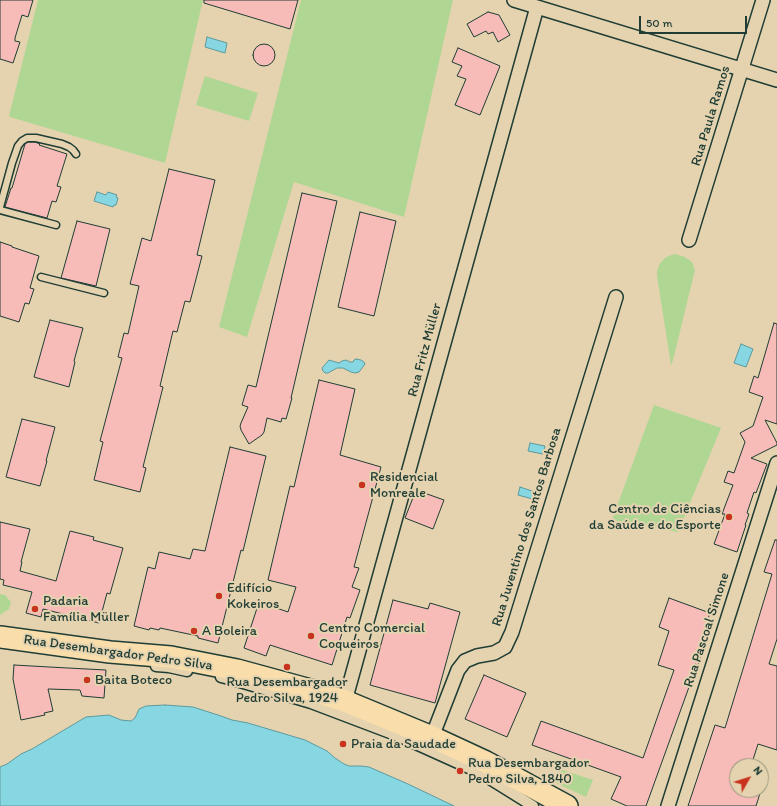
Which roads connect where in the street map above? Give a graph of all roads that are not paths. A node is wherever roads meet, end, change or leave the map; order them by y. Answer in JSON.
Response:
{"nodes":[{"id":1,"x":514,"y":0,"type":"edge"},
{"id":2,"x":763,"y":0,"type":"edge"},
{"id":3,"x":537,"y":7,"type":"junction"},
{"id":4,"x":741,"y":70,"type":"junction"},
{"id":5,"x":777,"y":80,"type":"edge"},
{"id":6,"x":76,"y":154,"type":"dead end"},
{"id":7,"x":0,"y":207,"type":"edge"},
{"id":8,"x":0,"y":210,"type":"edge"},
{"id":9,"x":56,"y":225,"type":"dead end"},
{"id":10,"x":689,"y":240,"type":"dead end"},
{"id":11,"x":41,"y":278,"type":"dead end"},
{"id":12,"x":104,"y":293,"type":"dead end"},
{"id":13,"x":616,"y":297,"type":"dead end"},
{"id":14,"x":777,"y":463,"type":"edge"},
{"id":15,"x":0,"y":637,"type":"edge"},
{"id":16,"x":103,"y":661,"type":"dead end"},
{"id":17,"x":118,"y":662,"type":"dead end"},
{"id":18,"x":147,"y":665,"type":"dead end"},
{"id":19,"x":198,"y":673,"type":"dead end"},
{"id":20,"x":212,"y":676,"type":"dead end"},
{"id":21,"x":345,"y":701,"type":"junction"},
{"id":22,"x":432,"y":737,"type":"junction"},
{"id":23,"x":533,"y":806,"type":"edge"},
{"id":24,"x":567,"y":806,"type":"edge"},
{"id":25,"x":668,"y":806,"type":"edge"}],
"edges":[{"from":1,"to":3,"type":"street"},
{"from":2,"to":4,"type":"street","name":"Rua Paula Ramos"},
{"from":3,"to":4,"type":"street"},
{"from":3,"to":21,"type":"street","name":"Rua Fritz Müller"},
{"from":4,"to":5,"type":"street"},
{"from":4,"to":10,"type":"street","name":"Rua Paula Ramos"},
{"from":6,"to":7,"type":"lane"},
{"from":8,"to":9,"type":"lane"},
{"from":11,"to":12,"type":"lane"},
{"from":13,"to":22,"type":"street","name":"Rua Juventino dos Santos Barbosa"},
{"from":14,"to":25,"type":"street","name":"Rua Pascoal Simone"},
{"from":15,"to":21,"type":"main road","name":"Rua Desembargador Pedro Silva"},
{"from":16,"to":17,"type":"street"},
{"from":18,"to":19,"type":"street"},
{"from":20,"to":23,"type":"street"},
{"from":21,"to":22,"type":"main road","name":"Rua Desembargador Pedro Silva"},
{"from":22,"to":24,"type":"main road","name":"Rua Desembargador Pedro Silva"}]}
